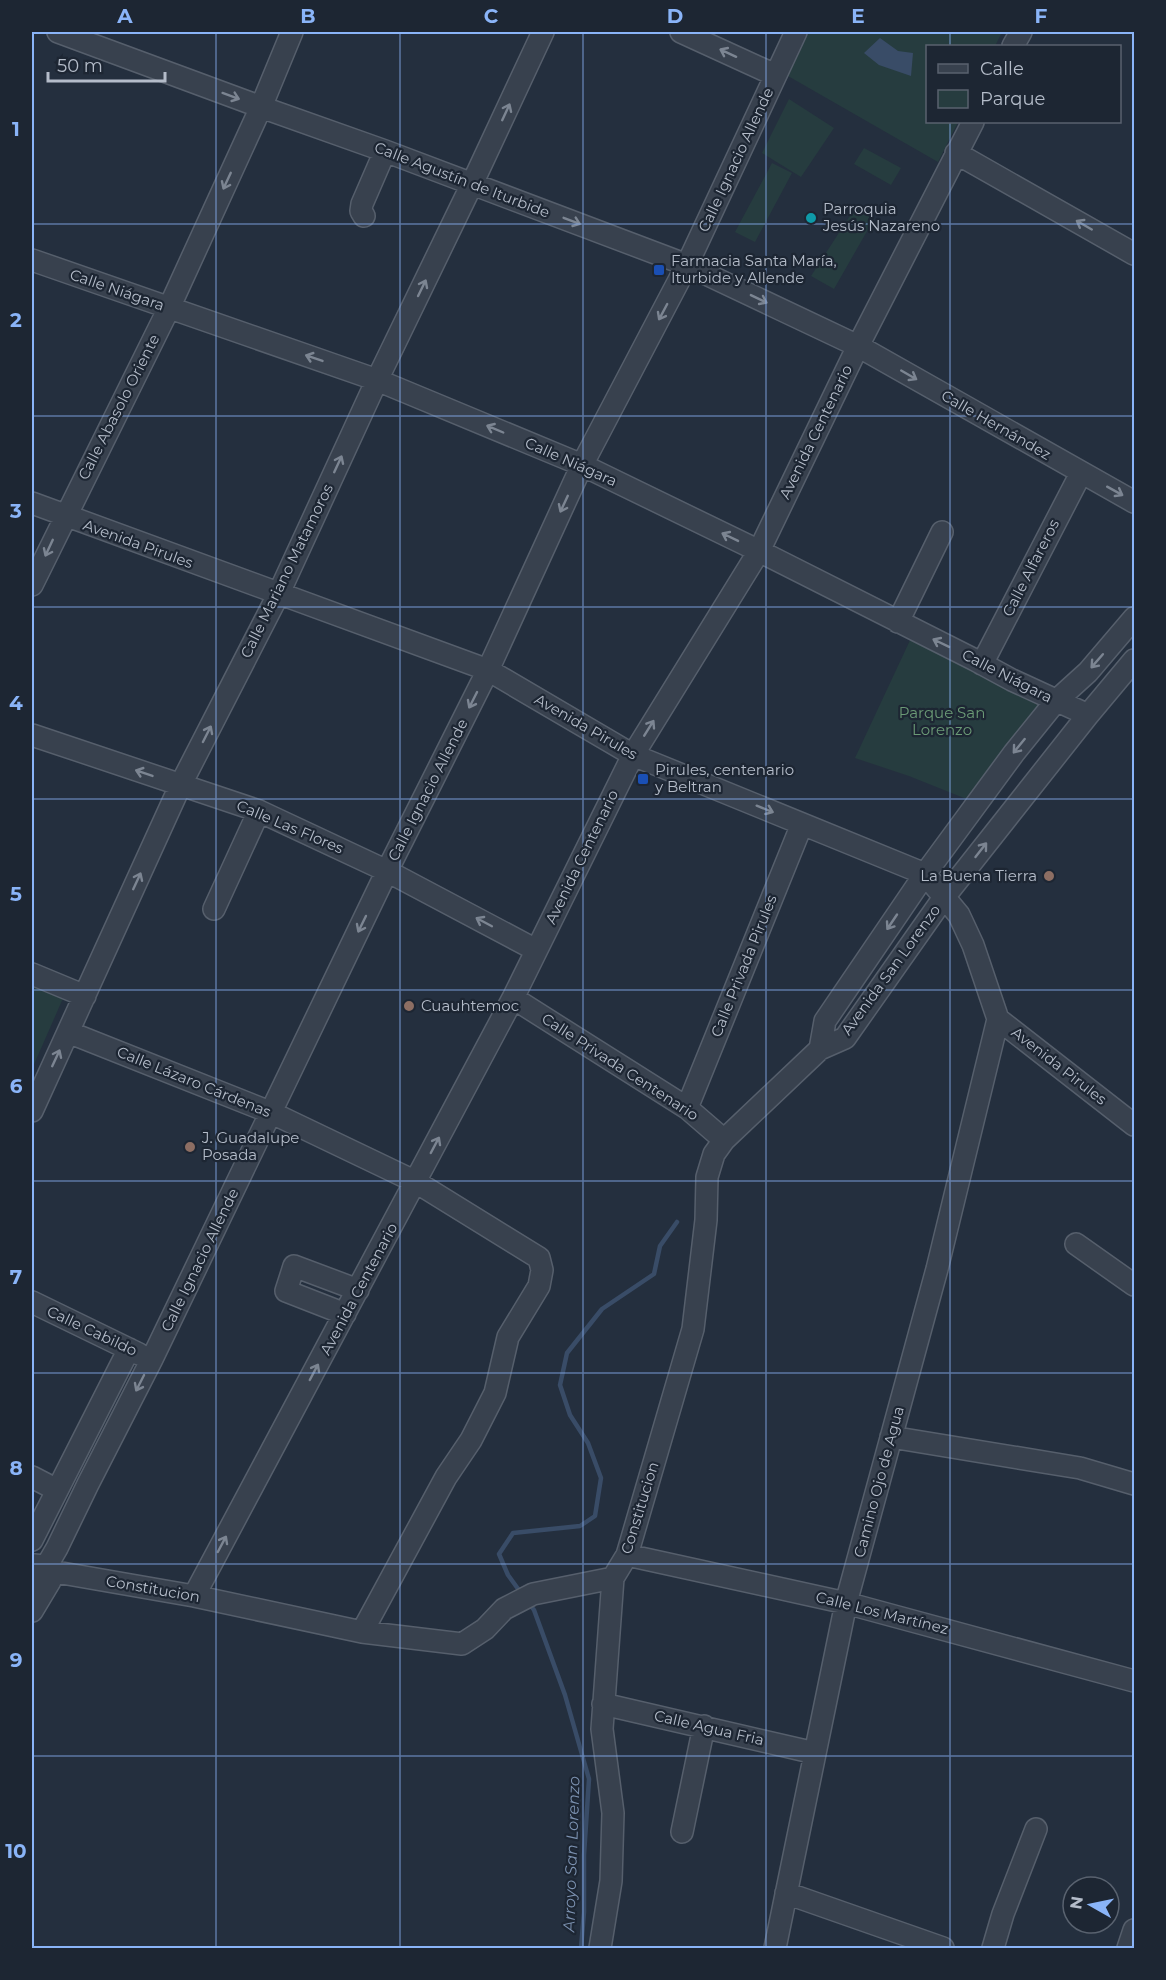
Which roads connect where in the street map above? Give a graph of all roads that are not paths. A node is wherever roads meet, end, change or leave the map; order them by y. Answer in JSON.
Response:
{"nodes":[{"id":1,"x":58,"y":32,"type":"edge"},
{"id":2,"x":292,"y":32,"type":"edge"},
{"id":3,"x":543,"y":32,"type":"edge"},
{"id":4,"x":681,"y":32,"type":"edge"},
{"id":5,"x":796,"y":32,"type":"edge"},
{"id":6,"x":775,"y":75,"type":"junction"},
{"id":7,"x":261,"y":107,"type":"junction"},
{"id":8,"x":972,"y":123,"type":"edge"},
{"id":9,"x":385,"y":151,"type":"junction"},
{"id":10,"x":956,"y":153,"type":"junction"},
{"id":11,"x":472,"y":184,"type":"junction"},
{"id":12,"x":364,"y":216,"type":"dead end"},
{"id":13,"x":1134,"y":254,"type":"edge"},
{"id":14,"x":32,"y":260,"type":"edge"},
{"id":15,"x":687,"y":265,"type":"junction"},
{"id":16,"x":169,"y":308,"type":"junction"},
{"id":17,"x":858,"y":346,"type":"junction"},
{"id":18,"x":377,"y":380,"type":"junction"},
{"id":19,"x":582,"y":465,"type":"junction"},
{"id":20,"x":1081,"y":473,"type":"junction"},
{"id":21,"x":1134,"y":502,"type":"edge"},
{"id":22,"x":32,"y":504,"type":"edge"},
{"id":23,"x":64,"y":517,"type":"junction"},
{"id":24,"x":942,"y":532,"type":"dead end"},
{"id":25,"x":759,"y":551,"type":"junction"},
{"id":26,"x":32,"y":585,"type":"edge"},
{"id":27,"x":278,"y":595,"type":"junction"},
{"id":28,"x":1134,"y":618,"type":"edge"},
{"id":29,"x":898,"y":622,"type":"junction"},
{"id":30,"x":1134,"y":660,"type":"edge"},
{"id":31,"x":982,"y":664,"type":"junction"},
{"id":32,"x":488,"y":670,"type":"junction"},
{"id":33,"x":1056,"y":701,"type":"junction"},
{"id":34,"x":1088,"y":715,"type":"junction"},
{"id":35,"x":32,"y":735,"type":"edge"},
{"id":36,"x":633,"y":755,"type":"junction"},
{"id":37,"x":180,"y":786,"type":"junction"},
{"id":38,"x":260,"y":811,"type":"junction"},
{"id":39,"x":802,"y":824,"type":"junction"},
{"id":40,"x":387,"y":871,"type":"junction"},
{"id":41,"x":925,"y":874,"type":"junction"},
{"id":42,"x":945,"y":896,"type":"junction"},
{"id":43,"x":214,"y":909,"type":"dead end"},
{"id":44,"x":536,"y":950,"type":"junction"},
{"id":45,"x":32,"y":974,"type":"edge"},
{"id":46,"x":85,"y":996,"type":"junction"},
{"id":47,"x":513,"y":998,"type":"junction"},
{"id":48,"x":998,"y":1019,"type":"junction"},
{"id":49,"x":68,"y":1032,"type":"junction"},
{"id":50,"x":820,"y":1049,"type":"junction"},
{"id":51,"x":687,"y":1108,"type":"junction"},
{"id":52,"x":32,"y":1111,"type":"edge"},
{"id":53,"x":272,"y":1113,"type":"junction"},
{"id":54,"x":1134,"y":1125,"type":"edge"},
{"id":55,"x":724,"y":1140,"type":"junction"},
{"id":56,"x":416,"y":1182,"type":"junction"},
{"id":57,"x":1076,"y":1244,"type":"dead end"},
{"id":58,"x":1134,"y":1285,"type":"edge"},
{"id":59,"x":358,"y":1290,"type":"junction"},
{"id":60,"x":32,"y":1302,"type":"edge"},
{"id":61,"x":345,"y":1314,"type":"junction"},
{"id":62,"x":129,"y":1349,"type":"junction"},
{"id":63,"x":152,"y":1359,"type":"junction"},
{"id":64,"x":891,"y":1437,"type":"junction"},
{"id":65,"x":32,"y":1477,"type":"edge"},
{"id":66,"x":1134,"y":1484,"type":"edge"},
{"id":67,"x":57,"y":1490,"type":"junction"},
{"id":68,"x":32,"y":1540,"type":"edge"},
{"id":69,"x":627,"y":1555,"type":"junction"},
{"id":70,"x":613,"y":1578,"type":"junction"},
{"id":71,"x":39,"y":1580,"type":"edge"},
{"id":72,"x":194,"y":1596,"type":"junction"},
{"id":73,"x":846,"y":1603,"type":"junction"},
{"id":74,"x":32,"y":1611,"type":"edge"},
{"id":75,"x":362,"y":1632,"type":"junction"},
{"id":76,"x":1134,"y":1681,"type":"edge"},
{"id":77,"x":603,"y":1704,"type":"junction"},
{"id":78,"x":704,"y":1726,"type":"junction"},
{"id":79,"x":815,"y":1753,"type":"junction"},
{"id":80,"x":1036,"y":1829,"type":"dead end"},
{"id":81,"x":682,"y":1832,"type":"dead end"},
{"id":82,"x":786,"y":1893,"type":"junction"},
{"id":83,"x":1134,"y":1929,"type":"edge"},
{"id":84,"x":600,"y":1948,"type":"edge"},
{"id":85,"x":775,"y":1948,"type":"edge"},
{"id":86,"x":943,"y":1948,"type":"edge"},
{"id":87,"x":993,"y":1948,"type":"edge"},
{"id":88,"x":1128,"y":1948,"type":"edge"}],
"edges":[{"from":1,"to":7,"type":"street","name":"Calle Agustín de Iturbide","one_way":true},
{"from":2,"to":7,"type":"street","name":"Calle Abasolo Oriente"},
{"from":11,"to":3,"type":"street","name":"Calle Mariano Matamoros","one_way":true},
{"from":6,"to":4,"type":"street","one_way":true},
{"from":5,"to":6,"type":"street","name":"Calle Ignacio Allende"},
{"from":6,"to":15,"type":"street","name":"Calle Ignacio Allende"},
{"from":7,"to":9,"type":"street","name":"Calle Agustín de Iturbide"},
{"from":7,"to":16,"type":"street","name":"Calle Abasolo Oriente","one_way":true},
{"from":8,"to":10,"type":"street","name":"Avenida Centenario"},
{"from":9,"to":11,"type":"street","name":"Calle Agustín de Iturbide"},
{"from":9,"to":12,"type":"street"},
{"from":13,"to":10,"type":"street","one_way":true},
{"from":10,"to":17,"type":"street","name":"Avenida Centenario"},
{"from":11,"to":15,"type":"street","name":"Calle Agustín de Iturbide","one_way":true},
{"from":18,"to":11,"type":"street","name":"Calle Mariano Matamoros","one_way":true},
{"from":14,"to":16,"type":"street","name":"Calle Niágara"},
{"from":15,"to":17,"type":"street","name":"Calle Agustín de Iturbide","one_way":true},
{"from":15,"to":19,"type":"street","name":"Calle Ignacio Allende","one_way":true},
{"from":18,"to":16,"type":"street","name":"Calle Niágara","one_way":true},
{"from":16,"to":23,"type":"street","name":"Calle Abasolo Oriente"},
{"from":17,"to":20,"type":"street","name":"Calle Hernández","one_way":true},
{"from":17,"to":25,"type":"street","name":"Avenida Centenario"},
{"from":19,"to":18,"type":"street","name":"Calle Niágara","one_way":true},
{"from":27,"to":18,"type":"street","name":"Calle Mariano Matamoros","one_way":true},
{"from":25,"to":19,"type":"street","name":"Calle Niágara","one_way":true},
{"from":19,"to":32,"type":"street","name":"Calle Ignacio Allende","one_way":true},
{"from":20,"to":21,"type":"street","name":"Calle Hernández","one_way":true},
{"from":20,"to":31,"type":"street","name":"Calle Alfareros"},
{"from":22,"to":23,"type":"street","name":"Avenida Pirules"},
{"from":23,"to":26,"type":"street","name":"Calle Abasolo Oriente","one_way":true},
{"from":23,"to":27,"type":"street","name":"Avenida Pirules"},
{"from":24,"to":29,"type":"street"},
{"from":25,"to":29,"type":"street","name":"Calle Niágara"},
{"from":36,"to":25,"type":"street","name":"Avenida Centenario","one_way":true},
{"from":27,"to":32,"type":"street","name":"Avenida Pirules"},
{"from":37,"to":27,"type":"street","name":"Calle Mariano Matamoros","one_way":true},
{"from":28,"to":33,"type":"street","name":"Avenida San Lorenzo","one_way":true},
{"from":31,"to":29,"type":"street","name":"Calle Niágara","one_way":true},
{"from":30,"to":34,"type":"street","name":"Avenida San Lorenzo"},
{"from":31,"to":33,"type":"street","name":"Calle Niágara"},
{"from":32,"to":36,"type":"street","name":"Avenida Pirules"},
{"from":32,"to":40,"type":"street","name":"Calle Ignacio Allende","one_way":true},
{"from":33,"to":34,"type":"street","name":"Calle Niágara"},
{"from":33,"to":41,"type":"street","name":"Avenida San Lorenzo","one_way":true},
{"from":42,"to":34,"type":"street","name":"Avenida San Lorenzo","one_way":true},
{"from":37,"to":35,"type":"street","name":"Calle Las Flores","one_way":true},
{"from":36,"to":39,"type":"street","name":"Avenida Pirules","one_way":true},
{"from":36,"to":44,"type":"street","name":"Avenida Centenario"},
{"from":37,"to":38,"type":"street","name":"Calle Las Flores"},
{"from":46,"to":37,"type":"street","name":"Calle Mariano Matamoros","one_way":true},
{"from":38,"to":40,"type":"street","name":"Calle Las Flores"},
{"from":38,"to":43,"type":"street"},
{"from":39,"to":41,"type":"street","name":"Avenida Pirules"},
{"from":39,"to":51,"type":"street","name":"Calle Privada Pirules"},
{"from":44,"to":40,"type":"street","name":"Calle Las Flores","one_way":true},
{"from":40,"to":53,"type":"street","name":"Calle Ignacio Allende","one_way":true},
{"from":41,"to":42,"type":"street","name":"Avenida Pirules"},
{"from":41,"to":50,"type":"street","name":"Avenida San Lorenzo","one_way":true},
{"from":42,"to":48,"type":"street","name":"Avenida Pirules"},
{"from":42,"to":50,"type":"street","name":"Avenida San Lorenzo"},
{"from":44,"to":47,"type":"street","name":"Avenida Centenario"},
{"from":45,"to":46,"type":"street"},
{"from":46,"to":49,"type":"street","name":"Calle Mariano Matamoros"},
{"from":47,"to":51,"type":"street","name":"Calle Privada Centenario"},
{"from":56,"to":47,"type":"street","name":"Avenida Centenario","one_way":true},
{"from":48,"to":54,"type":"street","name":"Avenida Pirules"},
{"from":48,"to":64,"type":"street","name":"Camino Ojo de Agua"},
{"from":52,"to":49,"type":"street","name":"Calle Mariano Matamoros","one_way":true},
{"from":49,"to":53,"type":"street","name":"Calle Lázaro Cárdenas"},
{"from":50,"to":55,"type":"street","name":"Constitucion"},
{"from":51,"to":55,"type":"street","name":"Calle Privada Centenario"},
{"from":53,"to":56,"type":"street","name":"Calle Lázaro Cárdenas"},
{"from":53,"to":63,"type":"street","name":"Calle Ignacio Allende"},
{"from":55,"to":69,"type":"street","name":"Constitucion"},
{"from":56,"to":59,"type":"street","name":"Avenida Centenario"},
{"from":56,"to":75,"type":"street","name":"Calle Lázaro Cárdenas"},
{"from":57,"to":58,"type":"street"},
{"from":59,"to":61,"type":"street","name":"Avenida Centenario"},
{"from":59,"to":61,"type":"street"},
{"from":60,"to":62,"type":"street","name":"Calle Cabildo"},
{"from":72,"to":61,"type":"street","name":"Avenida Centenario","one_way":true},
{"from":62,"to":63,"type":"street","name":"Calle Cabildo"},
{"from":62,"to":67,"type":"street"},
{"from":63,"to":71,"type":"street","name":"Calle Ignacio Allende","one_way":true},
{"from":64,"to":66,"type":"street"},
{"from":64,"to":73,"type":"street","name":"Camino Ojo de Agua"},
{"from":65,"to":67,"type":"street"},
{"from":67,"to":68,"type":"street"},
{"from":69,"to":70,"type":"street","name":"Constitucion"},
{"from":69,"to":73,"type":"street","name":"Calle Los Martínez"},
{"from":70,"to":75,"type":"street","name":"Constitucion"},
{"from":70,"to":77,"type":"street"},
{"from":71,"to":72,"type":"street","name":"Constitucion"},
{"from":71,"to":74,"type":"street"},
{"from":72,"to":75,"type":"street","name":"Constitucion"},
{"from":73,"to":76,"type":"street","name":"Calle Los Martínez"},
{"from":73,"to":79,"type":"street","name":"Camino Ojo de Agua"},
{"from":77,"to":78,"type":"street","name":"Calle Agua Fria"},
{"from":77,"to":84,"type":"street"},
{"from":78,"to":79,"type":"street","name":"Calle Agua Fria"},
{"from":78,"to":81,"type":"street"},
{"from":79,"to":82,"type":"street","name":"Camino Ojo de Agua"},
{"from":80,"to":87,"type":"street"},
{"from":82,"to":85,"type":"street","name":"Camino Ojo de Agua"},
{"from":82,"to":86,"type":"street"},
{"from":83,"to":88,"type":"street"}]}
